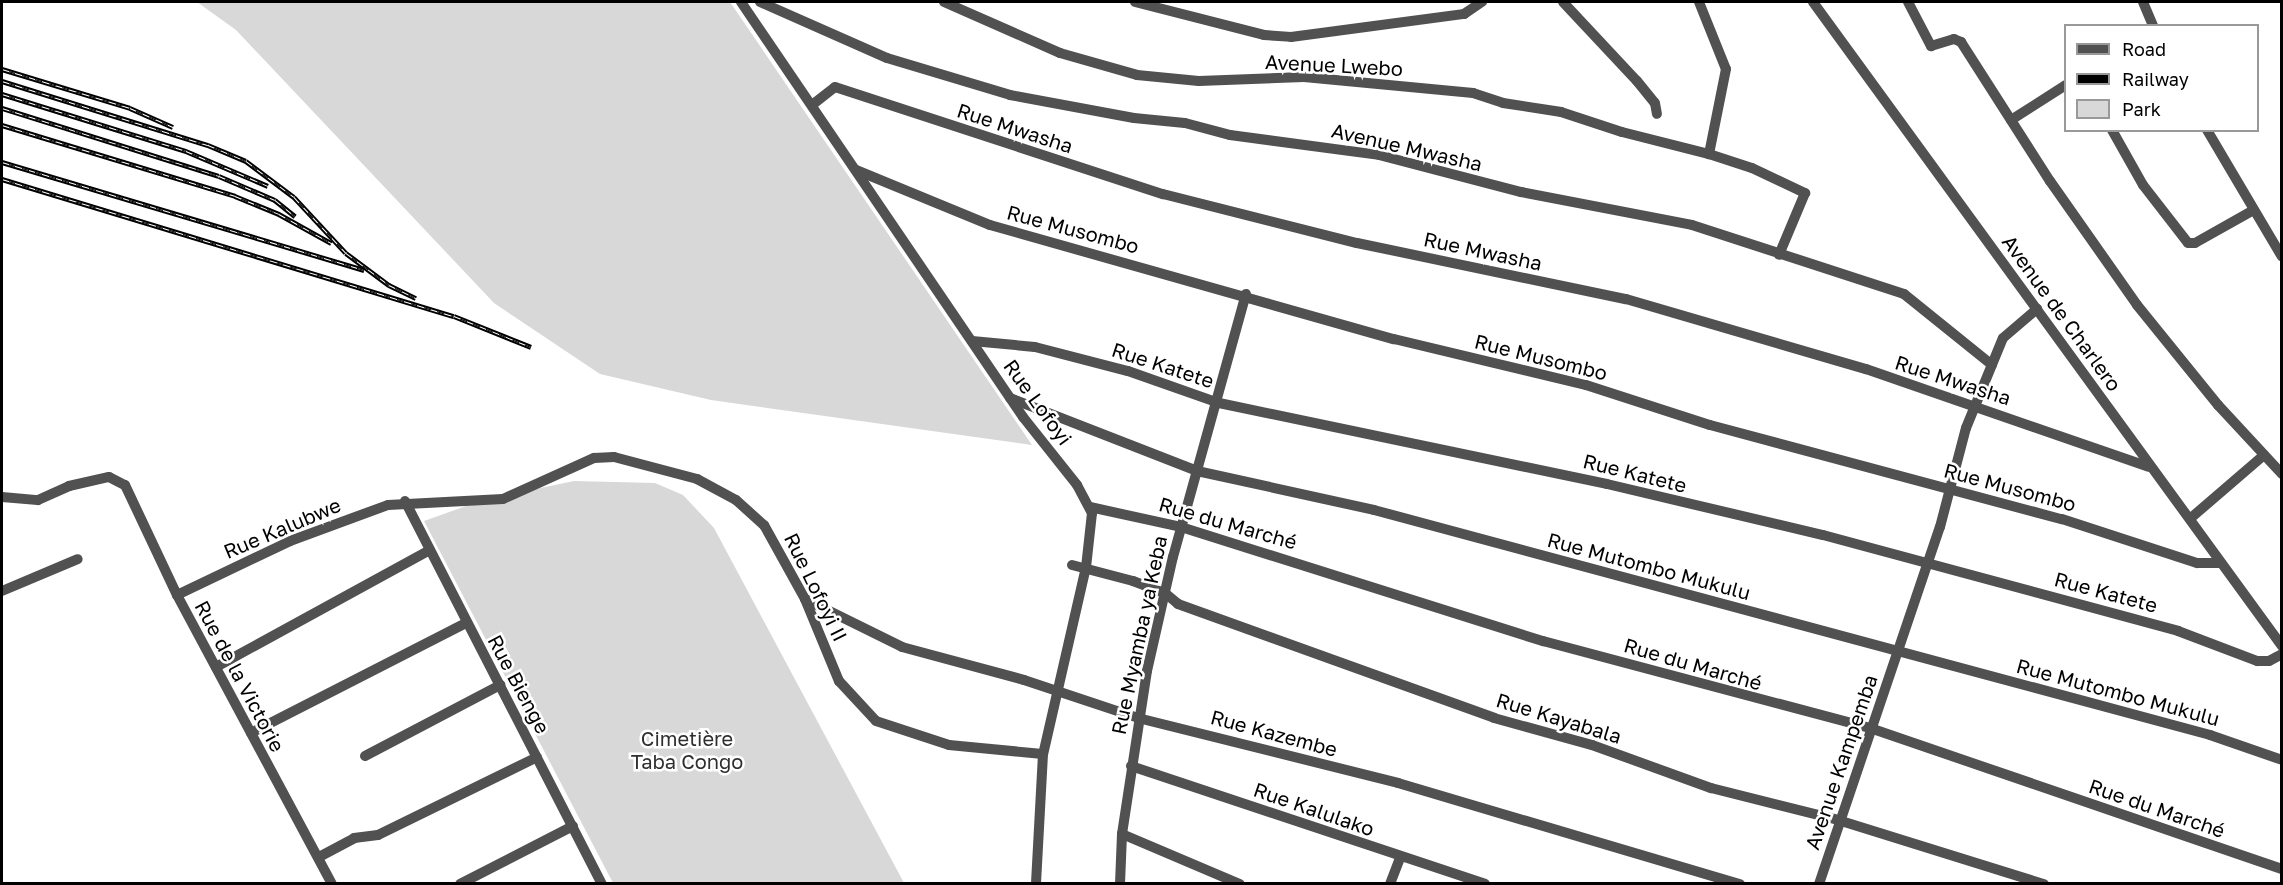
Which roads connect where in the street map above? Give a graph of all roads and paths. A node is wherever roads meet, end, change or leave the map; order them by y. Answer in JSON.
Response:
{"nodes":[{"id":1,"x":741,"y":2,"type":"edge"},
{"id":2,"x":760,"y":2,"type":"edge"},
{"id":3,"x":944,"y":2,"type":"edge"},
{"id":4,"x":1135,"y":2,"type":"edge"},
{"id":5,"x":1482,"y":2,"type":"edge"},
{"id":6,"x":1563,"y":2,"type":"edge"},
{"id":7,"x":1699,"y":2,"type":"edge"},
{"id":8,"x":1814,"y":2,"type":"edge"},
{"id":9,"x":1908,"y":2,"type":"edge"},
{"id":10,"x":2143,"y":2,"type":"edge"},
{"id":11,"x":2152,"y":24,"type":"edge"},
{"id":12,"x":2064,"y":86,"type":"edge"},
{"id":13,"x":812,"y":105,"type":"junction"},
{"id":14,"x":1657,"y":114,"type":"dead end"},
{"id":15,"x":2011,"y":120,"type":"junction"},
{"id":16,"x":2113,"y":132,"type":"edge"},
{"id":17,"x":2208,"y":132,"type":"edge"},
{"id":18,"x":1710,"y":154,"type":"junction"},
{"id":19,"x":856,"y":170,"type":"junction"},
{"id":20,"x":2252,"y":211,"type":"junction"},
{"id":21,"x":1779,"y":255,"type":"junction"},
{"id":22,"x":2282,"y":257,"type":"edge"},
{"id":23,"x":1246,"y":294,"type":"junction"},
{"id":24,"x":2037,"y":309,"type":"junction"},
{"id":25,"x":972,"y":341,"type":"junction"},
{"id":26,"x":1992,"y":365,"type":"junction"},
{"id":27,"x":1010,"y":398,"type":"junction"},
{"id":28,"x":1219,"y":403,"type":"junction"},
{"id":29,"x":1976,"y":406,"type":"junction"},
{"id":30,"x":2265,"y":455,"type":"junction"},
{"id":31,"x":2149,"y":467,"type":"junction"},
{"id":32,"x":2279,"y":467,"type":"edge"},
{"id":33,"x":1197,"y":471,"type":"junction"},
{"id":34,"x":1950,"y":489,"type":"junction"},
{"id":35,"x":2,"y":497,"type":"edge"},
{"id":36,"x":405,"y":501,"type":"junction"},
{"id":37,"x":1090,"y":507,"type":"junction"},
{"id":38,"x":2192,"y":517,"type":"junction"},
{"id":39,"x":1181,"y":527,"type":"junction"},
{"id":40,"x":428,"y":551,"type":"junction"},
{"id":41,"x":78,"y":559,"type":"dead end"},
{"id":42,"x":1928,"y":562,"type":"junction"},
{"id":43,"x":2221,"y":563,"type":"junction"},
{"id":44,"x":1072,"y":565,"type":"dead end"},
{"id":45,"x":1086,"y":567,"type":"junction"},
{"id":46,"x":4,"y":587,"type":"edge"},
{"id":47,"x":1165,"y":593,"type":"junction"},
{"id":48,"x":177,"y":596,"type":"junction"},
{"id":49,"x":805,"y":599,"type":"junction"},
{"id":50,"x":466,"y":623,"type":"junction"},
{"id":51,"x":2282,"y":646,"type":"edge"},
{"id":52,"x":1898,"y":652,"type":"junction"},
{"id":53,"x":2282,"y":654,"type":"edge"},
{"id":54,"x":216,"y":667,"type":"junction"},
{"id":55,"x":500,"y":685,"type":"junction"},
{"id":56,"x":1058,"y":691,"type":"junction"},
{"id":57,"x":1138,"y":718,"type":"junction"},
{"id":58,"x":1870,"y":729,"type":"junction"},
{"id":59,"x":251,"y":733,"type":"junction"},
{"id":60,"x":1043,"y":754,"type":"junction"},
{"id":61,"x":365,"y":756,"type":"dead end"},
{"id":62,"x":537,"y":757,"type":"junction"},
{"id":63,"x":2282,"y":760,"type":"edge"},
{"id":64,"x":1131,"y":766,"type":"junction"},
{"id":65,"x":1838,"y":820,"type":"junction"},
{"id":66,"x":573,"y":826,"type":"junction"},
{"id":67,"x":1122,"y":834,"type":"junction"},
{"id":68,"x":319,"y":857,"type":"junction"},
{"id":69,"x":1400,"y":858,"type":"junction"},
{"id":70,"x":2282,"y":869,"type":"edge"},
{"id":71,"x":332,"y":884,"type":"edge"},
{"id":72,"x":460,"y":884,"type":"edge"},
{"id":73,"x":602,"y":884,"type":"edge"},
{"id":74,"x":1036,"y":884,"type":"edge"},
{"id":75,"x":1120,"y":884,"type":"edge"},
{"id":76,"x":1239,"y":884,"type":"edge"},
{"id":77,"x":1389,"y":884,"type":"edge"},
{"id":78,"x":1485,"y":884,"type":"edge"},
{"id":79,"x":1740,"y":884,"type":"edge"},
{"id":80,"x":1818,"y":884,"type":"edge"},
{"id":81,"x":2044,"y":884,"type":"edge"}],
"edges":[{"from":1,"to":13,"type":"street","name":"Rue Lofoyi"},
{"from":2,"to":21,"type":"street","name":"Avenue Mwasha"},
{"from":3,"to":18,"type":"street","name":"Avenue Lwebo"},
{"from":4,"to":5,"type":"street"},
{"from":6,"to":14,"type":"street"},
{"from":7,"to":18,"type":"street"},
{"from":8,"to":24,"type":"street","name":"Avenue de Charlero"},
{"from":9,"to":15,"type":"street"},
{"from":10,"to":11,"type":"street"},
{"from":12,"to":15,"type":"street"},
{"from":13,"to":19,"type":"street","name":"Rue Lofoyi"},
{"from":13,"to":29,"type":"street","name":"Rue Mwasha"},
{"from":15,"to":30,"type":"street"},
{"from":16,"to":20,"type":"street"},
{"from":17,"to":20,"type":"street"},
{"from":18,"to":21,"type":"street","name":"Avenue Lwebo"},
{"from":19,"to":23,"type":"street","name":"Rue Musombo"},
{"from":19,"to":25,"type":"street","name":"Rue Lofoyi"},
{"from":20,"to":22,"type":"street"},
{"from":21,"to":26,"type":"street","name":"Avenue Mwasha"},
{"from":23,"to":28,"type":"street","name":"Rue Myamba ya Keba"},
{"from":23,"to":34,"type":"street","name":"Rue Musombo"},
{"from":24,"to":26,"type":"street","name":"Avenue Kampemba"},
{"from":24,"to":31,"type":"street","name":"Avenue de Charlero"},
{"from":25,"to":27,"type":"street","name":"Rue Lofoyi"},
{"from":25,"to":28,"type":"street","name":"Rue Katete"},
{"from":26,"to":29,"type":"street","name":"Avenue Kampemba"},
{"from":27,"to":33,"type":"street","name":"Rue Mutombo Mukulu"},
{"from":27,"to":37,"type":"street","name":"Rue Lofoyi"},
{"from":28,"to":33,"type":"street","name":"Rue Myamba ya Keba"},
{"from":28,"to":42,"type":"street","name":"Rue Katete"},
{"from":29,"to":31,"type":"street","name":"Rue Mwasha"},
{"from":29,"to":34,"type":"street","name":"Avenue Kampemba"},
{"from":30,"to":32,"type":"street"},
{"from":30,"to":38,"type":"street"},
{"from":31,"to":38,"type":"street","name":"Avenue de Charlero"},
{"from":33,"to":39,"type":"street","name":"Rue Myamba ya Keba"},
{"from":33,"to":52,"type":"street","name":"Rue Mutombo Mukulu"},
{"from":34,"to":42,"type":"street","name":"Avenue Kampemba"},
{"from":34,"to":43,"type":"street","name":"Rue Musombo"},
{"from":35,"to":48,"type":"street","name":"Rue de la Victorie"},
{"from":36,"to":40,"type":"street","name":"Rue Bienge"},
{"from":36,"to":48,"type":"street","name":"Rue Kalubwe"},
{"from":36,"to":49,"type":"street","name":"Rue Lofoyi II"},
{"from":37,"to":39,"type":"street","name":"Rue du Marché"},
{"from":37,"to":45,"type":"street"},
{"from":38,"to":43,"type":"street","name":"Avenue de Charlero"},
{"from":39,"to":47,"type":"street","name":"Rue Myamba ya Keba"},
{"from":39,"to":58,"type":"street","name":"Rue du Marché"},
{"from":40,"to":50,"type":"street","name":"Rue Bienge"},
{"from":40,"to":54,"type":"street"},
{"from":41,"to":46,"type":"street"},
{"from":42,"to":52,"type":"street","name":"Avenue Kampemba"},
{"from":42,"to":53,"type":"street","name":"Rue Katete"},
{"from":43,"to":51,"type":"street","name":"Avenue de Charlero"},
{"from":44,"to":45,"type":"street","name":"Rue Kayabala"},
{"from":45,"to":47,"type":"street","name":"Rue Kayabala"},
{"from":45,"to":56,"type":"street"},
{"from":47,"to":57,"type":"street","name":"Rue Myamba ya Keba"},
{"from":47,"to":65,"type":"street","name":"Rue Kayabala"},
{"from":48,"to":54,"type":"street","name":"Rue de la Victorie"},
{"from":49,"to":56,"type":"street","name":"Rue Kazembe"},
{"from":49,"to":60,"type":"street","name":"Rue Lofoyi II"},
{"from":50,"to":55,"type":"street","name":"Rue Bienge"},
{"from":50,"to":59,"type":"street"},
{"from":52,"to":58,"type":"street","name":"Avenue Kampemba"},
{"from":52,"to":63,"type":"street","name":"Rue Mutombo Mukulu"},
{"from":54,"to":59,"type":"street","name":"Rue de la Victorie"},
{"from":55,"to":61,"type":"street"},
{"from":55,"to":62,"type":"street","name":"Rue Bienge"},
{"from":56,"to":57,"type":"street","name":"Rue Kazembe"},
{"from":56,"to":60,"type":"street"},
{"from":57,"to":64,"type":"street","name":"Rue Myamba ya Keba"},
{"from":57,"to":79,"type":"street","name":"Rue Kazembe"},
{"from":58,"to":65,"type":"street","name":"Avenue Kampemba"},
{"from":58,"to":70,"type":"street","name":"Rue du Marché"},
{"from":59,"to":68,"type":"street","name":"Rue de la Victorie"},
{"from":60,"to":74,"type":"street"},
{"from":62,"to":66,"type":"street","name":"Rue Bienge"},
{"from":62,"to":68,"type":"street"},
{"from":64,"to":67,"type":"street","name":"Rue Myamba ya Keba"},
{"from":64,"to":69,"type":"street","name":"Rue Kalulako"},
{"from":65,"to":80,"type":"street","name":"Avenue Kampemba"},
{"from":65,"to":81,"type":"street","name":"Rue Kayabala"},
{"from":66,"to":72,"type":"street"},
{"from":66,"to":73,"type":"street","name":"Rue Bienge"},
{"from":67,"to":75,"type":"street","name":"Rue Myamba ya Keba"},
{"from":67,"to":76,"type":"street"},
{"from":68,"to":71,"type":"street","name":"Rue de la Victorie"},
{"from":69,"to":77,"type":"street"},
{"from":69,"to":78,"type":"street","name":"Rue Kalulako"}]}
